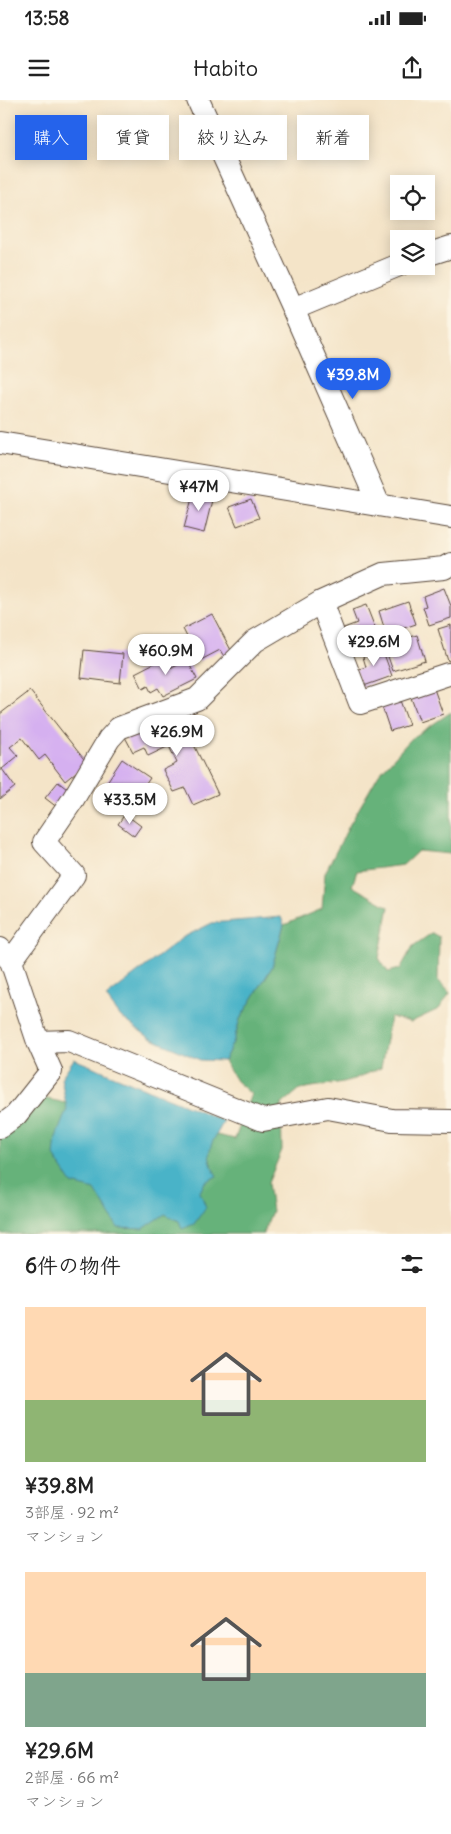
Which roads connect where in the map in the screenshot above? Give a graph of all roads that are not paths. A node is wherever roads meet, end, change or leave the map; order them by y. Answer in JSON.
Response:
{"nodes":[{"id":1,"x":198,"y":100,"type":"edge"},
{"id":2,"x":451,"y":247,"type":"edge"},
{"id":3,"x":435,"y":252,"type":"edge"},
{"id":4,"x":390,"y":269,"type":"edge"},
{"id":5,"x":293,"y":309,"type":"junction"},
{"id":6,"x":0,"y":443,"type":"edge"},
{"id":7,"x":379,"y":506,"type":"junction"},
{"id":8,"x":451,"y":517,"type":"edge"},
{"id":9,"x":451,"y":564,"type":"edge"},
{"id":10,"x":321,"y":602,"type":"junction"},
{"id":11,"x":448,"y":674,"type":"dead end"},
{"id":12,"x":6,"y":955,"type":"edge"},
{"id":13,"x":38,"y":1042,"type":"junction"},
{"id":14,"x":451,"y":1121,"type":"edge"},
{"id":15,"x":0,"y":1127,"type":"edge"}],
"edges":[{"from":1,"to":5,"type":"street"},
{"from":2,"to":3,"type":"street"},
{"from":4,"to":5,"type":"street"},
{"from":5,"to":7,"type":"street"},
{"from":6,"to":7,"type":"street"},
{"from":7,"to":8,"type":"street"},
{"from":9,"to":10,"type":"street"},
{"from":10,"to":11,"type":"street"},
{"from":10,"to":12,"type":"street"},
{"from":12,"to":13,"type":"street"},
{"from":13,"to":14,"type":"street"},
{"from":13,"to":15,"type":"street"}]}
